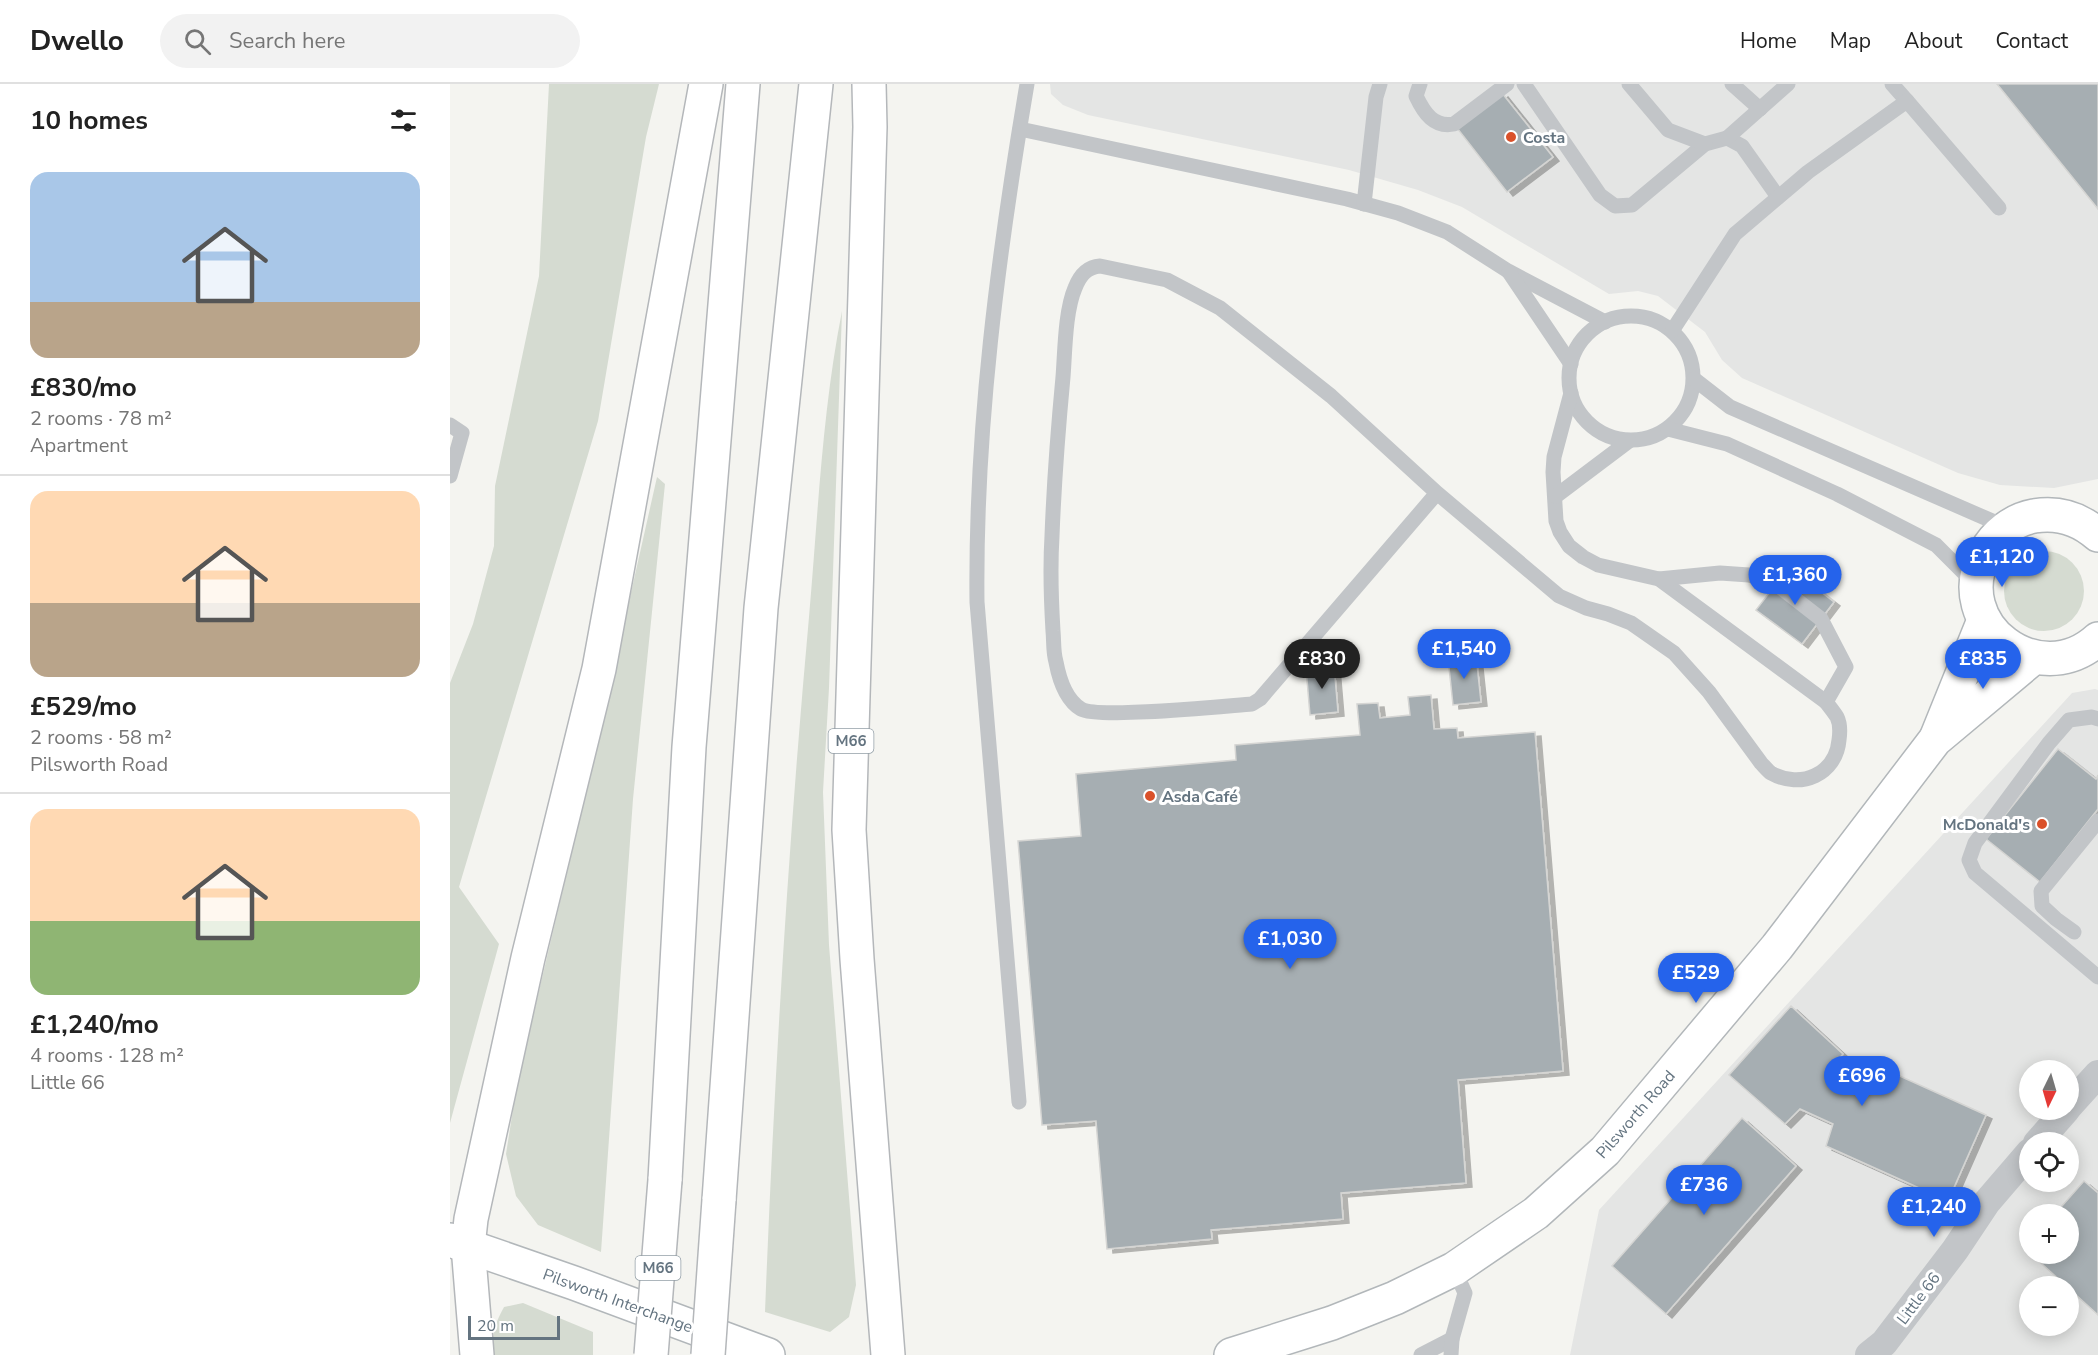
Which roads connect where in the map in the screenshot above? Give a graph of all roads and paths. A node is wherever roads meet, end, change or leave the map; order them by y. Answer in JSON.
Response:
{"nodes":[{"id":1,"x":706,"y":84,"type":"edge"},
{"id":2,"x":743,"y":84,"type":"edge"},
{"id":3,"x":816,"y":84,"type":"edge"},
{"id":4,"x":869,"y":84,"type":"edge"},
{"id":5,"x":1027,"y":84,"type":"edge"},
{"id":6,"x":1380,"y":84,"type":"edge"},
{"id":7,"x":1420,"y":84,"type":"edge"},
{"id":8,"x":1507,"y":84,"type":"edge"},
{"id":9,"x":1524,"y":84,"type":"edge"},
{"id":10,"x":1629,"y":84,"type":"edge"},
{"id":11,"x":1732,"y":84,"type":"edge"},
{"id":12,"x":1788,"y":84,"type":"edge"},
{"id":13,"x":1892,"y":84,"type":"edge"},
{"id":14,"x":1906,"y":101,"type":"junction"},
{"id":15,"x":1761,"y":109,"type":"junction"},
{"id":16,"x":1020,"y":129,"type":"junction"},
{"id":17,"x":1727,"y":138,"type":"junction"},
{"id":18,"x":1705,"y":144,"type":"junction"},
{"id":19,"x":1778,"y":197,"type":"junction"},
{"id":20,"x":1364,"y":204,"type":"junction"},
{"id":21,"x":1999,"y":208,"type":"dead end"},
{"id":22,"x":1508,"y":271,"type":"junction"},
{"id":23,"x":1605,"y":322,"type":"junction"},
{"id":24,"x":1672,"y":332,"type":"junction"},
{"id":25,"x":1571,"y":364,"type":"junction"},
{"id":26,"x":1694,"y":379,"type":"junction"},
{"id":27,"x":1571,"y":393,"type":"junction"},
{"id":28,"x":450,"y":425,"type":"edge"},
{"id":29,"x":1668,"y":429,"type":"junction"},
{"id":30,"x":1629,"y":441,"type":"junction"},
{"id":31,"x":450,"y":476,"type":"edge"},
{"id":32,"x":1437,"y":493,"type":"junction"},
{"id":33,"x":1556,"y":496,"type":"junction"},
{"id":34,"x":2006,"y":528,"type":"junction"},
{"id":35,"x":2098,"y":535,"type":"edge"},
{"id":36,"x":1659,"y":579,"type":"junction"},
{"id":37,"x":1976,"y":585,"type":"junction"},
{"id":38,"x":1984,"y":620,"type":"junction"},
{"id":39,"x":2096,"y":645,"type":"edge"},
{"id":40,"x":2033,"y":658,"type":"junction"},
{"id":41,"x":1826,"y":702,"type":"junction"},
{"id":42,"x":2098,"y":719,"type":"edge"},
{"id":43,"x":1935,"y":740,"type":"junction"},
{"id":44,"x":2098,"y":821,"type":"edge"},
{"id":45,"x":2074,"y":932,"type":"dead end"},
{"id":46,"x":2098,"y":977,"type":"edge"},
{"id":47,"x":2098,"y":1074,"type":"edge"},
{"id":48,"x":2079,"y":1095,"type":"edge"},
{"id":49,"x":1019,"y":1101,"type":"dead end"},
{"id":50,"x":2057,"y":1120,"type":"edge"},
{"id":51,"x":2046,"y":1132,"type":"edge"},
{"id":52,"x":2019,"y":1165,"type":"edge"},
{"id":53,"x":459,"y":1243,"type":"edge"},
{"id":54,"x":1454,"y":1269,"type":"junction"},
{"id":55,"x":1452,"y":1339,"type":"junction"},
{"id":56,"x":477,"y":1355,"type":"edge"},
{"id":57,"x":651,"y":1355,"type":"edge"},
{"id":58,"x":708,"y":1355,"type":"edge"},
{"id":59,"x":768,"y":1355,"type":"edge"},
{"id":60,"x":888,"y":1355,"type":"edge"},
{"id":61,"x":1231,"y":1355,"type":"edge"},
{"id":62,"x":1421,"y":1355,"type":"edge"},
{"id":63,"x":1451,"y":1355,"type":"edge"},
{"id":64,"x":1869,"y":1355,"type":"edge"}],
"edges":[{"from":1,"to":53,"type":"main road"},
{"from":2,"to":57,"type":"main road","number":"M66","bridge":true},
{"from":3,"to":58,"type":"main road","bridge":true},
{"from":4,"to":60,"type":"main road","number":"M66"},
{"from":5,"to":16,"type":"lane"},
{"from":6,"to":20,"type":"lane"},
{"from":7,"to":8,"type":"lane"},
{"from":9,"to":18,"type":"lane"},
{"from":10,"to":18,"type":"lane"},
{"from":11,"to":15,"type":"lane"},
{"from":12,"to":15,"type":"lane"},
{"from":13,"to":14,"type":"lane"},
{"from":14,"to":19,"type":"lane"},
{"from":14,"to":21,"type":"lane"},
{"from":15,"to":17,"type":"lane"},
{"from":16,"to":20,"type":"lane"},
{"from":16,"to":49,"type":"lane"},
{"from":17,"to":18,"type":"lane"},
{"from":17,"to":19,"type":"lane"},
{"from":19,"to":24,"type":"lane"},
{"from":20,"to":22,"type":"lane"},
{"from":22,"to":23,"type":"lane"},
{"from":22,"to":25,"type":"lane"},
{"from":23,"to":24,"type":"lane"},
{"from":23,"to":25,"type":"lane"},
{"from":24,"to":26,"type":"lane"},
{"from":25,"to":27,"type":"lane"},
{"from":26,"to":29,"type":"lane"},
{"from":26,"to":34,"type":"lane"},
{"from":27,"to":30,"type":"lane"},
{"from":27,"to":33,"type":"lane"},
{"from":28,"to":31,"type":"lane"},
{"from":29,"to":30,"type":"lane"},
{"from":29,"to":37,"type":"lane"},
{"from":30,"to":33,"type":"lane"},
{"from":32,"to":32,"type":"lane"},
{"from":32,"to":41,"type":"lane"},
{"from":33,"to":36,"type":"lane"},
{"from":34,"to":35,"type":"main road"},
{"from":34,"to":37,"type":"main road"},
{"from":36,"to":41,"type":"lane"},
{"from":36,"to":41,"type":"lane"},
{"from":37,"to":38,"type":"main road"},
{"from":38,"to":40,"type":"main road"},
{"from":38,"to":43,"type":"main road","name":"Pilsworth Road"},
{"from":39,"to":40,"type":"main road"},
{"from":40,"to":43,"type":"main road","name":"Pilsworth Road"},
{"from":42,"to":46,"type":"lane"},
{"from":43,"to":54,"type":"main road","name":"Pilsworth Road"},
{"from":44,"to":45,"type":"lane"},
{"from":47,"to":48,"type":"street"},
{"from":50,"to":51,"type":"street"},
{"from":52,"to":64,"type":"street","name":"Little 66"},
{"from":53,"to":56,"type":"main road"},
{"from":53,"to":59,"type":"main road","name":"Pilsworth Interchange"},
{"from":54,"to":55,"type":"lane"},
{"from":54,"to":61,"type":"main road","name":"Pilsworth Road"},
{"from":55,"to":62,"type":"lane"},
{"from":55,"to":63,"type":"lane"}]}
